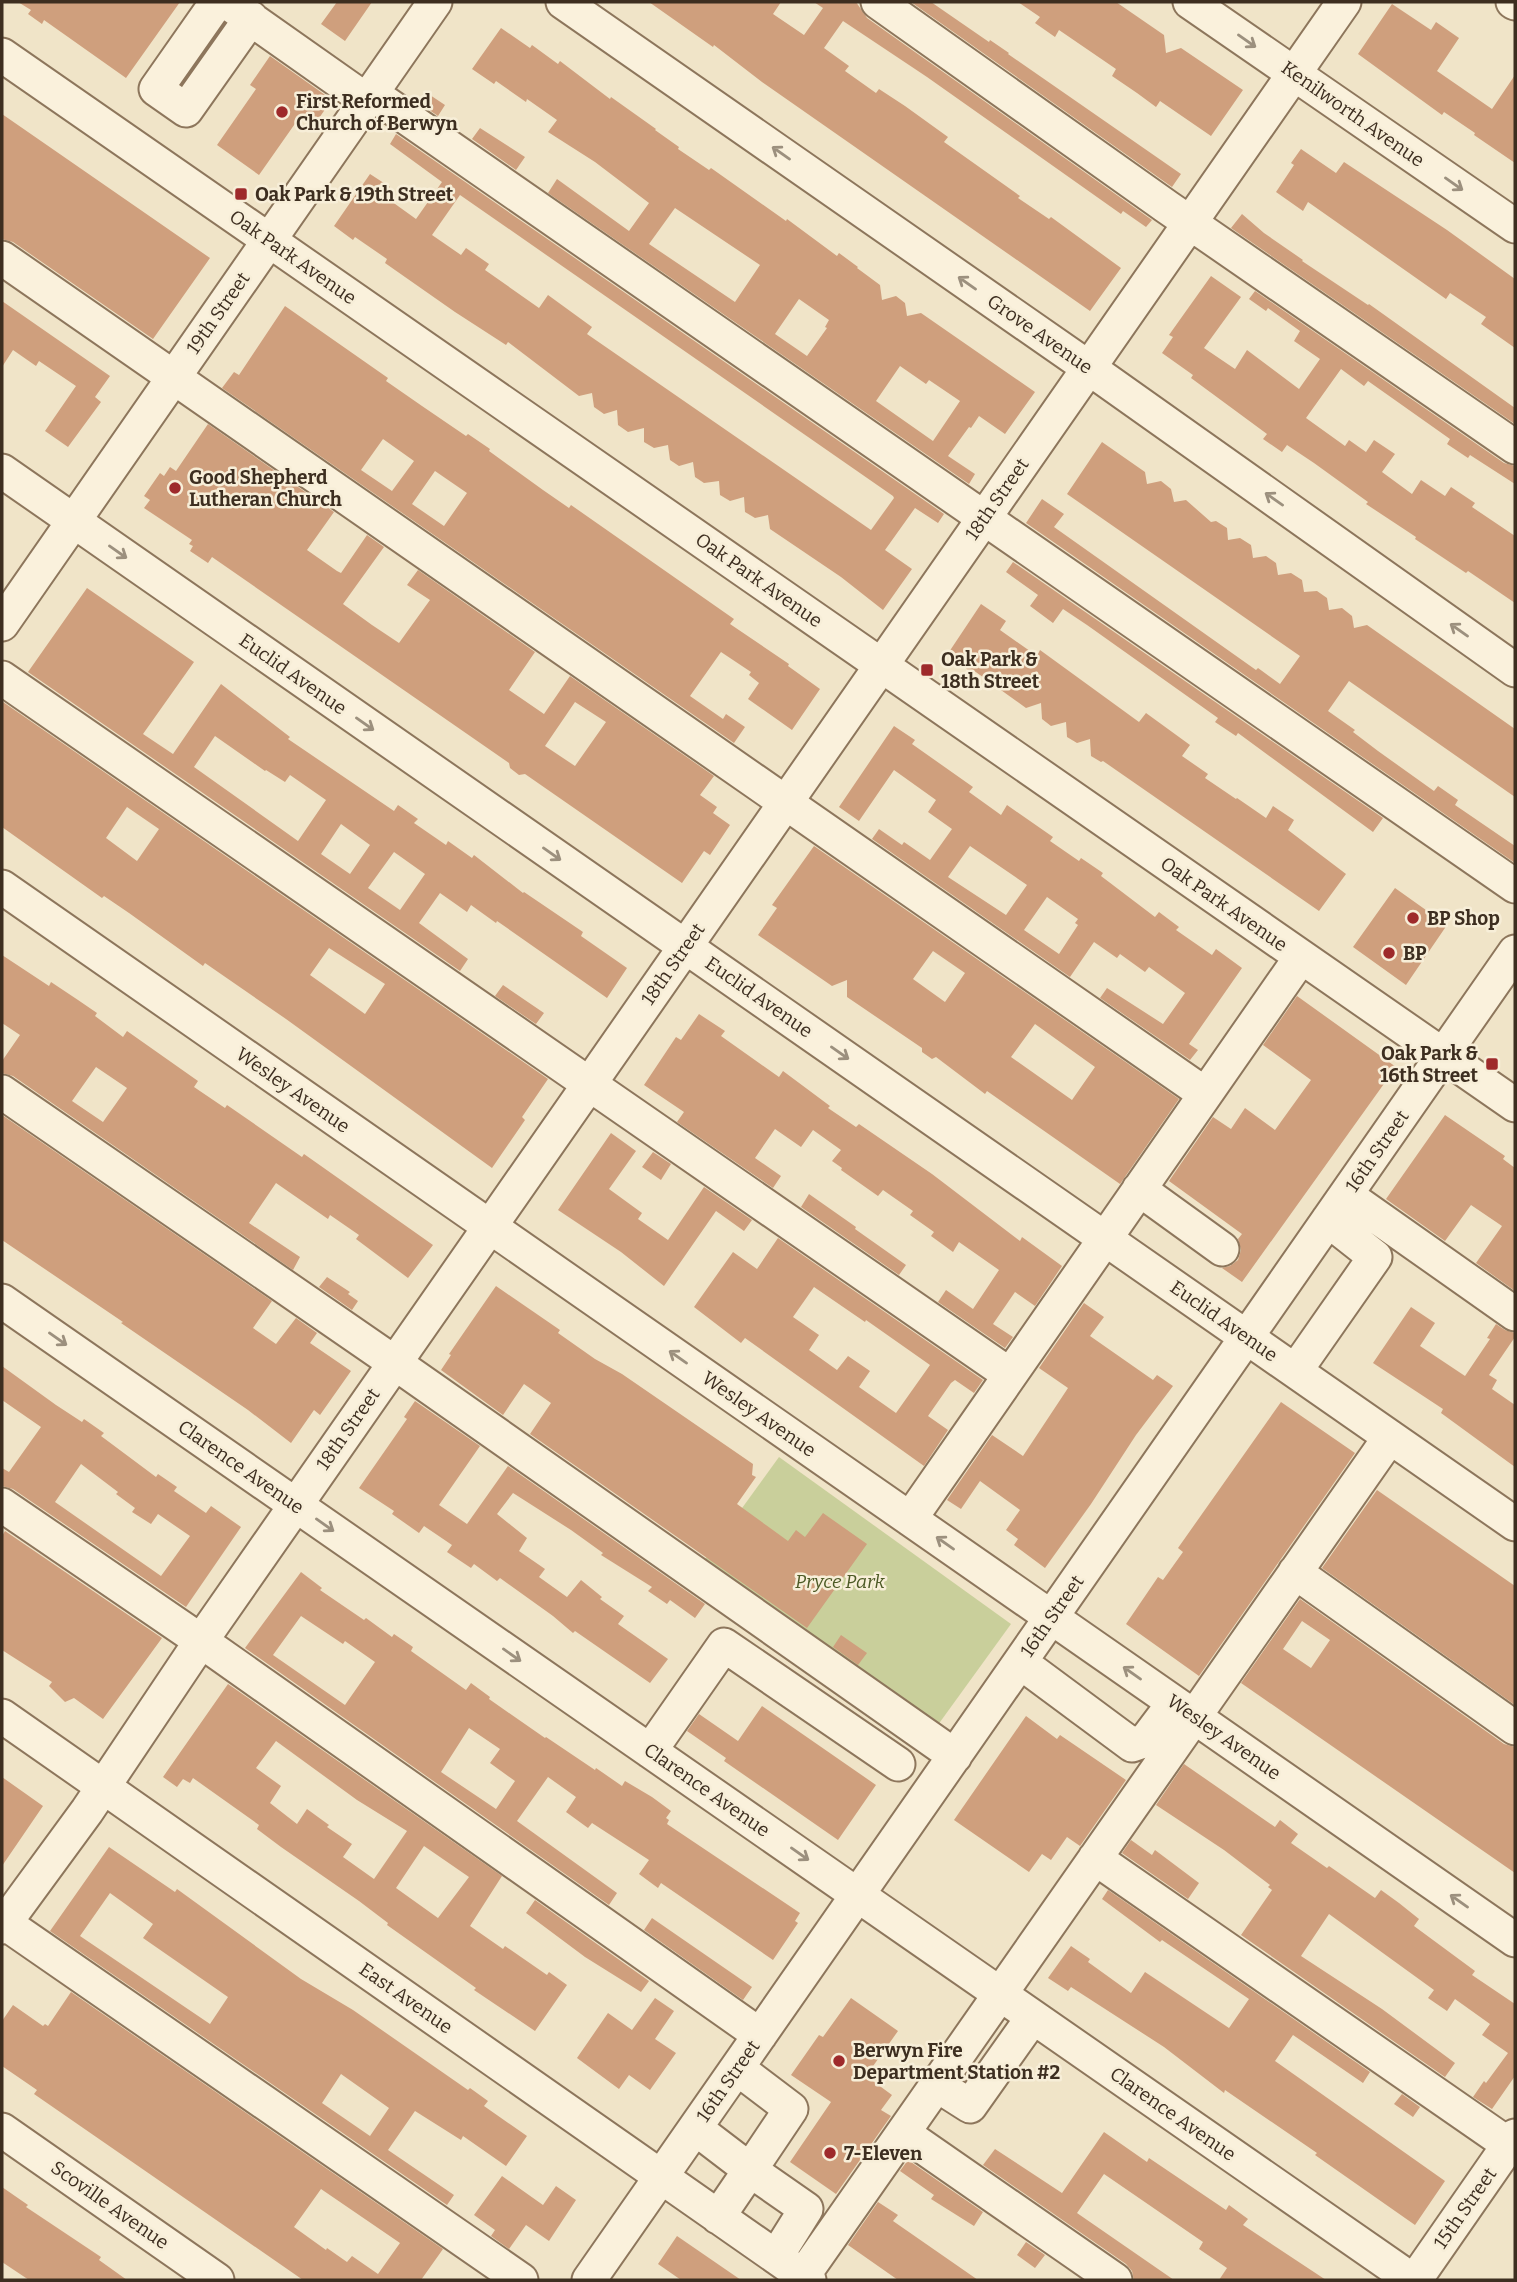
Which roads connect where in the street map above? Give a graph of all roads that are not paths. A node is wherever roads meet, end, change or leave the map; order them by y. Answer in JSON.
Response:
{"nodes":[{"id":1,"x":218,"y":2,"type":"edge"},
{"id":2,"x":435,"y":2,"type":"edge"},
{"id":3,"x":563,"y":2,"type":"edge"},
{"id":4,"x":878,"y":2,"type":"edge"},
{"id":5,"x":1190,"y":2,"type":"edge"},
{"id":6,"x":1344,"y":2,"type":"edge"},
{"id":7,"x":239,"y":10,"type":"edge"},
{"id":8,"x":2,"y":55,"type":"edge"},
{"id":9,"x":1294,"y":74,"type":"junction"},
{"id":10,"x":369,"y":96,"type":"junction"},
{"id":11,"x":1190,"y":223,"type":"junction"},
{"id":12,"x":1515,"y":226,"type":"edge"},
{"id":13,"x":269,"y":240,"type":"junction"},
{"id":14,"x":2,"y":258,"type":"edge"},
{"id":15,"x":1089,"y":368,"type":"junction"},
{"id":16,"x":173,"y":377,"type":"junction"},
{"id":17,"x":1515,"y":447,"type":"edge"},
{"id":18,"x":2,"y":471,"type":"edge"},
{"id":19,"x":985,"y":517,"type":"junction"},
{"id":20,"x":74,"y":521,"type":"junction"},
{"id":21,"x":2,"y":624,"type":"edge"},
{"id":22,"x":881,"y":665,"type":"junction"},
{"id":23,"x":1515,"y":668,"type":"edge"},
{"id":24,"x":2,"y":678,"type":"edge"},
{"id":25,"x":786,"y":803,"type":"junction"},
{"id":26,"x":1515,"y":886,"type":"edge"},
{"id":27,"x":2,"y":887,"type":"edge"},
{"id":28,"x":685,"y":946,"type":"junction"},
{"id":29,"x":1515,"y":952,"type":"edge"},
{"id":30,"x":1301,"y":957,"type":"junction"},
{"id":31,"x":1443,"y":1055,"type":"junction"},
{"id":32,"x":589,"y":1084,"type":"junction"},
{"id":33,"x":2,"y":1092,"type":"edge"},
{"id":34,"x":1205,"y":1094,"type":"junction"},
{"id":35,"x":1515,"y":1105,"type":"edge"},
{"id":36,"x":1139,"y":1189,"type":"junction"},
{"id":37,"x":1337,"y":1208,"type":"junction"},
{"id":38,"x":490,"y":1227,"type":"junction"},
{"id":39,"x":1105,"y":1238,"type":"junction"},
{"id":40,"x":1222,"y":1248,"type":"dead end"},
{"id":41,"x":2,"y":1301,"type":"edge"},
{"id":42,"x":1515,"y":1314,"type":"edge"},
{"id":43,"x":1247,"y":1336,"type":"junction"},
{"id":44,"x":395,"y":1363,"type":"junction"},
{"id":45,"x":1296,"y":1370,"type":"junction"},
{"id":46,"x":1010,"y":1375,"type":"junction"},
{"id":47,"x":1390,"y":1437,"type":"junction"},
{"id":48,"x":296,"y":1504,"type":"junction"},
{"id":49,"x":2,"y":1505,"type":"edge"},
{"id":50,"x":909,"y":1519,"type":"junction"},
{"id":51,"x":1515,"y":1524,"type":"edge"},
{"id":52,"x":1296,"y":1572,"type":"junction"},
{"id":53,"x":748,"y":1610,"type":"junction"},
{"id":54,"x":1051,"y":1617,"type":"junction"},
{"id":55,"x":201,"y":1641,"type":"junction"},
{"id":56,"x":724,"y":1645,"type":"junction"},
{"id":57,"x":1020,"y":1662,"type":"junction"},
{"id":58,"x":1184,"y":1710,"type":"junction"},
{"id":59,"x":2,"y":1716,"type":"edge"},
{"id":60,"x":1515,"y":1728,"type":"edge"},
{"id":61,"x":650,"y":1751,"type":"junction"},
{"id":62,"x":955,"y":1756,"type":"junction"},
{"id":63,"x":898,"y":1764,"type":"dead end"},
{"id":64,"x":104,"y":1787,"type":"junction"},
{"id":65,"x":1095,"y":1858,"type":"junction"},
{"id":66,"x":858,"y":1895,"type":"junction"},
{"id":67,"x":3,"y":1923,"type":"edge"},
{"id":68,"x":1515,"y":1940,"type":"edge"},
{"id":69,"x":1000,"y":1994,"type":"junction"},
{"id":70,"x":1033,"y":2017,"type":"junction"},
{"id":71,"x":760,"y":2035,"type":"junction"},
{"id":72,"x":737,"y":2068,"type":"junction"},
{"id":73,"x":937,"y":2085,"type":"junction"},
{"id":74,"x":695,"y":2128,"type":"junction"},
{"id":75,"x":2,"y":2130,"type":"edge"},
{"id":76,"x":903,"y":2133,"type":"junction"},
{"id":77,"x":1513,"y":2143,"type":"edge"},
{"id":78,"x":750,"y":2170,"type":"junction"},
{"id":79,"x":661,"y":2177,"type":"junction"},
{"id":80,"x":718,"y":2217,"type":"junction"},
{"id":81,"x":776,"y":2257,"type":"junction"},
{"id":82,"x":804,"y":2279,"type":"edge"},
{"id":83,"x":217,"y":2280,"type":"edge"},
{"id":84,"x":521,"y":2280,"type":"edge"},
{"id":85,"x":589,"y":2280,"type":"edge"},
{"id":86,"x":1115,"y":2280,"type":"edge"},
{"id":87,"x":1414,"y":2280,"type":"edge"}],
"edges":[{"from":1,"to":7,"type":"street"},
{"from":2,"to":10,"type":"street","name":"19th Street"},
{"from":15,"to":3,"type":"street","name":"Grove Avenue","one_way":true},
{"from":4,"to":11,"type":"street"},
{"from":5,"to":9,"type":"street","name":"Kenilworth Avenue","one_way":true},
{"from":6,"to":9,"type":"street","name":"18th Street"},
{"from":7,"to":10,"type":"street"},
{"from":8,"to":13,"type":"street","name":"Oak Park Avenue"},
{"from":9,"to":11,"type":"street","name":"18th Street"},
{"from":9,"to":12,"type":"street","name":"Kenilworth Avenue","one_way":true},
{"from":10,"to":13,"type":"street","name":"19th Street"},
{"from":10,"to":19,"type":"street"},
{"from":11,"to":15,"type":"street","name":"18th Street"},
{"from":11,"to":17,"type":"street"},
{"from":13,"to":16,"type":"street","name":"19th Street"},
{"from":13,"to":22,"type":"street","name":"Oak Park Avenue"},
{"from":14,"to":16,"type":"street"},
{"from":15,"to":19,"type":"street","name":"18th Street"},
{"from":23,"to":15,"type":"street","name":"Grove Avenue","one_way":true},
{"from":16,"to":20,"type":"street","name":"19th Street"},
{"from":16,"to":25,"type":"street"},
{"from":18,"to":20,"type":"street","name":"Euclid Avenue"},
{"from":19,"to":22,"type":"street","name":"18th Street"},
{"from":19,"to":26,"type":"street"},
{"from":20,"to":21,"type":"street","name":"19th Street"},
{"from":20,"to":28,"type":"street","name":"Euclid Avenue","one_way":true},
{"from":22,"to":25,"type":"street","name":"18th Street"},
{"from":22,"to":30,"type":"street","name":"Oak Park Avenue"},
{"from":24,"to":32,"type":"street"},
{"from":25,"to":28,"type":"street","name":"18th Street"},
{"from":25,"to":34,"type":"street"},
{"from":27,"to":38,"type":"street","name":"Wesley Avenue"},
{"from":28,"to":32,"type":"street","name":"18th Street"},
{"from":28,"to":39,"type":"street","name":"Euclid Avenue","one_way":true},
{"from":29,"to":31,"type":"street","name":"16th Street"},
{"from":30,"to":31,"type":"street","name":"Oak Park Avenue"},
{"from":30,"to":34,"type":"street"},
{"from":31,"to":35,"type":"street","name":"Oak Park Avenue"},
{"from":31,"to":37,"type":"street","name":"16th Street"},
{"from":32,"to":38,"type":"street","name":"18th Street"},
{"from":32,"to":46,"type":"street"},
{"from":33,"to":44,"type":"street"},
{"from":34,"to":36,"type":"street"},
{"from":36,"to":39,"type":"street"},
{"from":36,"to":40,"type":"street"},
{"from":37,"to":42,"type":"street"},
{"from":37,"to":43,"type":"street","name":"16th Street"},
{"from":37,"to":45,"type":"street"},
{"from":38,"to":44,"type":"street","name":"18th Street"},
{"from":50,"to":38,"type":"street","name":"Wesley Avenue","one_way":true},
{"from":39,"to":43,"type":"street","name":"Euclid Avenue"},
{"from":39,"to":46,"type":"street"},
{"from":41,"to":48,"type":"street","name":"Clarence Avenue","one_way":true},
{"from":43,"to":45,"type":"street","name":"Euclid Avenue"},
{"from":43,"to":54,"type":"street","name":"16th Street"},
{"from":44,"to":48,"type":"street","name":"18th Street"},
{"from":44,"to":53,"type":"street"},
{"from":45,"to":47,"type":"street","name":"Euclid Avenue"},
{"from":46,"to":50,"type":"street"},
{"from":47,"to":51,"type":"street","name":"Euclid Avenue"},
{"from":47,"to":52,"type":"street"},
{"from":48,"to":55,"type":"street","name":"18th Street"},
{"from":48,"to":61,"type":"street","name":"Clarence Avenue","one_way":true},
{"from":49,"to":55,"type":"street"},
{"from":54,"to":50,"type":"street","name":"Wesley Avenue","one_way":true},
{"from":52,"to":58,"type":"street"},
{"from":52,"to":60,"type":"street"},
{"from":53,"to":56,"type":"street"},
{"from":53,"to":62,"type":"street"},
{"from":54,"to":57,"type":"street","name":"16th Street"},
{"from":58,"to":54,"type":"street","name":"Wesley Avenue","one_way":true},
{"from":55,"to":64,"type":"street","name":"18th Street"},
{"from":55,"to":71,"type":"street"},
{"from":56,"to":61,"type":"street"},
{"from":56,"to":63,"type":"street"},
{"from":57,"to":58,"type":"street"},
{"from":57,"to":62,"type":"street","name":"16th Street"},
{"from":58,"to":65,"type":"street"},
{"from":68,"to":58,"type":"street","name":"Wesley Avenue","one_way":true},
{"from":59,"to":64,"type":"street","name":"East Avenue"},
{"from":61,"to":66,"type":"street","name":"Clarence Avenue","one_way":true},
{"from":62,"to":66,"type":"street","name":"16th Street"},
{"from":64,"to":67,"type":"street","name":"18th Street"},
{"from":64,"to":79,"type":"street","name":"East Avenue"},
{"from":65,"to":69,"type":"street"},
{"from":65,"to":77,"type":"street"},
{"from":66,"to":69,"type":"street","name":"Clarence Avenue"},
{"from":66,"to":71,"type":"street","name":"16th Street"},
{"from":67,"to":84,"type":"street"},
{"from":69,"to":70,"type":"street","name":"Clarence Avenue"},
{"from":69,"to":73,"type":"street"},
{"from":70,"to":73,"type":"street"},
{"from":70,"to":87,"type":"street","name":"Clarence Avenue"},
{"from":71,"to":72,"type":"street","name":"16th Street"},
{"from":72,"to":74,"type":"street","name":"16th Street"},
{"from":72,"to":78,"type":"street"},
{"from":73,"to":76,"type":"street"},
{"from":74,"to":78,"type":"street"},
{"from":74,"to":79,"type":"street","name":"16th Street"},
{"from":75,"to":83,"type":"street","name":"Scoville Avenue"},
{"from":76,"to":82,"type":"street"},
{"from":76,"to":86,"type":"street"},
{"from":77,"to":87,"type":"street","name":"15th Street"},
{"from":78,"to":80,"type":"street"},
{"from":78,"to":81,"type":"street"},
{"from":79,"to":80,"type":"street","name":"East Avenue"},
{"from":79,"to":85,"type":"street","name":"16th Street"},
{"from":80,"to":81,"type":"street","name":"East Avenue"},
{"from":81,"to":82,"type":"street","name":"East Avenue"}]}
